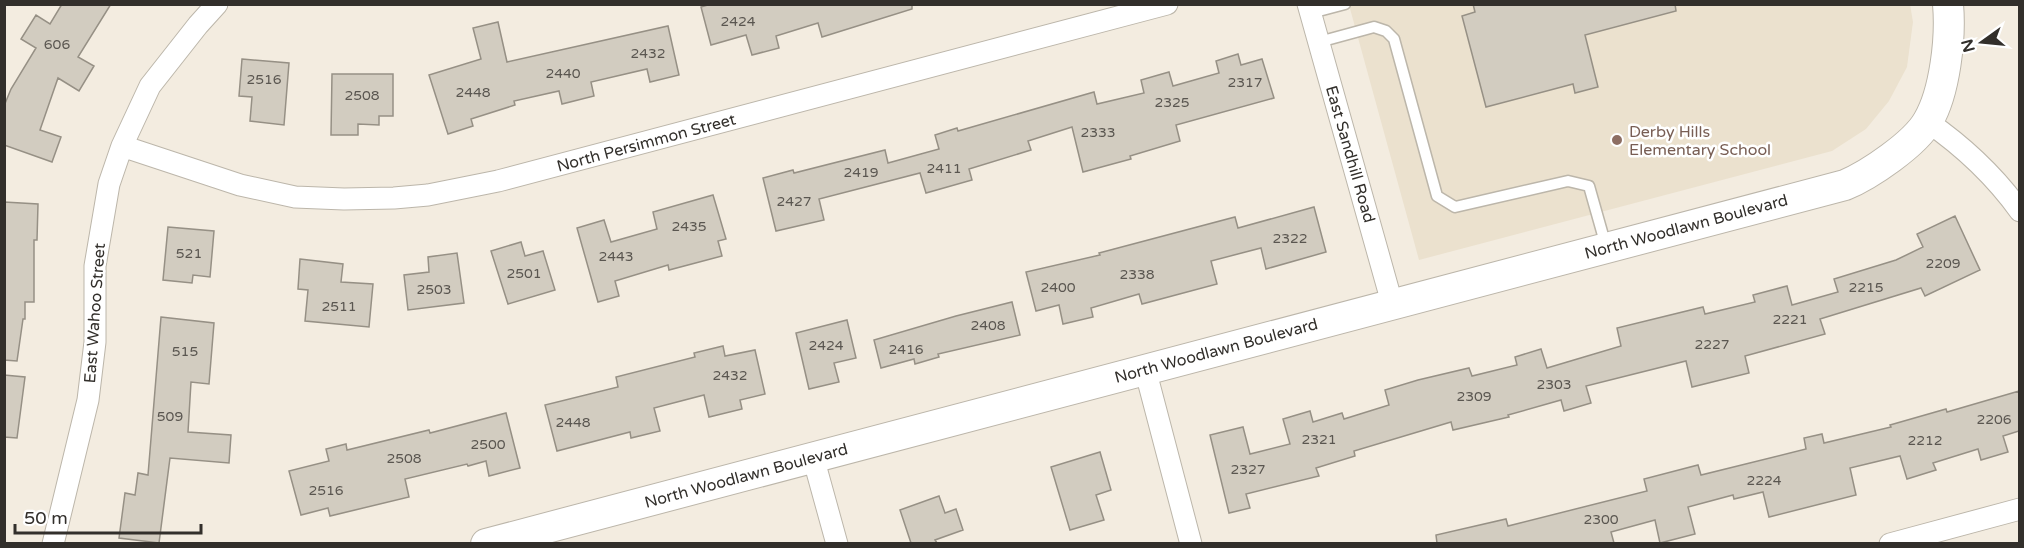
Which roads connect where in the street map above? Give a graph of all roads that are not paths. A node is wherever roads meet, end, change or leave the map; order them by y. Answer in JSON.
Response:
{"nodes":[{"id":1,"x":217,"y":4,"type":"edge"},
{"id":2,"x":1167,"y":4,"type":"edge"},
{"id":3,"x":1345,"y":4,"type":"edge"},
{"id":4,"x":1948,"y":4,"type":"edge"},
{"id":5,"x":1310,"y":9,"type":"edge"},
{"id":6,"x":1319,"y":42,"type":"junction"},
{"id":7,"x":1928,"y":122,"type":"junction"},
{"id":8,"x":122,"y":146,"type":"junction"},
{"id":9,"x":2019,"y":211,"type":"edge"},
{"id":10,"x":1606,"y":246,"type":"junction"},
{"id":11,"x":1392,"y":303,"type":"junction"},
{"id":12,"x":1145,"y":369,"type":"junction"},
{"id":13,"x":813,"y":457,"type":"junction"},
{"id":14,"x":2019,"y":509,"type":"edge"},
{"id":15,"x":53,"y":543,"type":"edge"},
{"id":16,"x":486,"y":543,"type":"edge"},
{"id":17,"x":837,"y":543,"type":"edge"},
{"id":18,"x":1191,"y":543,"type":"edge"},
{"id":19,"x":1890,"y":543,"type":"edge"}],
"edges":[{"from":1,"to":8,"type":"street","name":"East Wahoo Street"},
{"from":2,"to":8,"type":"street","name":"North Persimmon Street"},
{"from":3,"to":5,"type":"lane"},
{"from":4,"to":7,"type":"street"},
{"from":5,"to":6,"type":"street","name":"East Sandhill Road"},
{"from":6,"to":10,"type":"lane"},
{"from":6,"to":11,"type":"street","name":"East Sandhill Road"},
{"from":7,"to":9,"type":"street"},
{"from":7,"to":10,"type":"street","name":"North Woodlawn Boulevard"},
{"from":8,"to":15,"type":"street","name":"East Wahoo Street"},
{"from":10,"to":11,"type":"street","name":"North Woodlawn Boulevard"},
{"from":11,"to":12,"type":"street","name":"North Woodlawn Boulevard"},
{"from":12,"to":13,"type":"street","name":"North Woodlawn Boulevard"},
{"from":12,"to":18,"type":"street"},
{"from":13,"to":16,"type":"street","name":"North Woodlawn Boulevard"},
{"from":13,"to":17,"type":"street"},
{"from":14,"to":19,"type":"street"}]}
